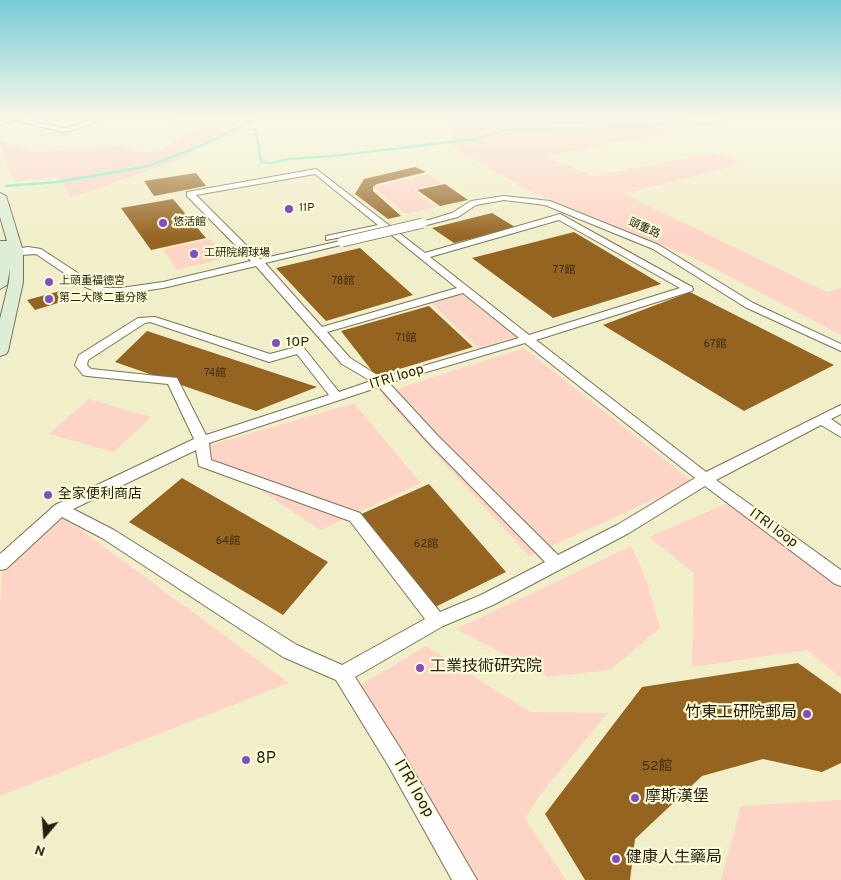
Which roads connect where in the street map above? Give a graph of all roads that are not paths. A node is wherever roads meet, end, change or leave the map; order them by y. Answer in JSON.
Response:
{"nodes":[{"id":1,"x":0,"y":196,"type":"edge"},
{"id":2,"x":386,"y":226,"type":"junction"},
{"id":3,"x":0,"y":236,"type":"edge"},
{"id":4,"x":12,"y":252,"type":"junction"},
{"id":5,"x":424,"y":256,"type":"junction"},
{"id":6,"x":254,"y":258,"type":"junction"},
{"id":7,"x":0,"y":286,"type":"edge"},
{"id":8,"x":466,"y":289,"type":"junction"},
{"id":9,"x":319,"y":331,"type":"junction"},
{"id":10,"x":527,"y":339,"type":"junction"},
{"id":11,"x":841,"y":348,"type":"edge"},
{"id":12,"x":0,"y":351,"type":"edge"},
{"id":13,"x":382,"y":382,"type":"junction"},
{"id":14,"x":337,"y":397,"type":"junction"},
{"id":15,"x":841,"y":409,"type":"edge"},
{"id":16,"x":822,"y":419,"type":"junction"},
{"id":17,"x":841,"y":433,"type":"edge"},
{"id":18,"x":202,"y":441,"type":"junction"},
{"id":19,"x":705,"y":479,"type":"junction"},
{"id":20,"x":60,"y":509,"type":"junction"},
{"id":21,"x":0,"y":564,"type":"edge"},
{"id":22,"x":557,"y":564,"type":"junction"},
{"id":23,"x":841,"y":579,"type":"edge"},
{"id":24,"x":436,"y":621,"type":"junction"},
{"id":25,"x":343,"y":674,"type":"junction"},
{"id":26,"x":465,"y":880,"type":"edge"}],
"edges":[{"from":1,"to":4,"type":"main road"},
{"from":2,"to":5,"type":"street"},
{"from":2,"to":6,"type":"street"},
{"from":2,"to":6,"type":"street"},
{"from":3,"to":4,"type":"main road"},
{"from":4,"to":6,"type":"street"},
{"from":4,"to":7,"type":"main road"},
{"from":4,"to":12,"type":"main road"},
{"from":5,"to":8,"type":"street"},
{"from":5,"to":10,"type":"street"},
{"from":6,"to":9,"type":"street"},
{"from":6,"to":11,"type":"street","name":"頭重路","bridge":true},
{"from":8,"to":9,"type":"street"},
{"from":8,"to":10,"type":"street"},
{"from":9,"to":13,"type":"street"},
{"from":10,"to":13,"type":"street","name":"ITRI loop"},
{"from":10,"to":19,"type":"street","name":"ITRI loop"},
{"from":13,"to":14,"type":"street","name":"ITRI loop"},
{"from":13,"to":22,"type":"street"},
{"from":14,"to":18,"type":"street","name":"ITRI loop"},
{"from":14,"to":18,"type":"street"},
{"from":15,"to":16,"type":"street"},
{"from":16,"to":17,"type":"street"},
{"from":16,"to":19,"type":"street"},
{"from":18,"to":20,"type":"street","name":"ITRI loop"},
{"from":18,"to":24,"type":"street"},
{"from":19,"to":22,"type":"street"},
{"from":19,"to":23,"type":"street","name":"ITRI loop"},
{"from":20,"to":21,"type":"street","name":"ITRI loop"},
{"from":20,"to":25,"type":"street"},
{"from":22,"to":24,"type":"street"},
{"from":24,"to":25,"type":"street"},
{"from":25,"to":26,"type":"street","name":"ITRI loop"}]}
